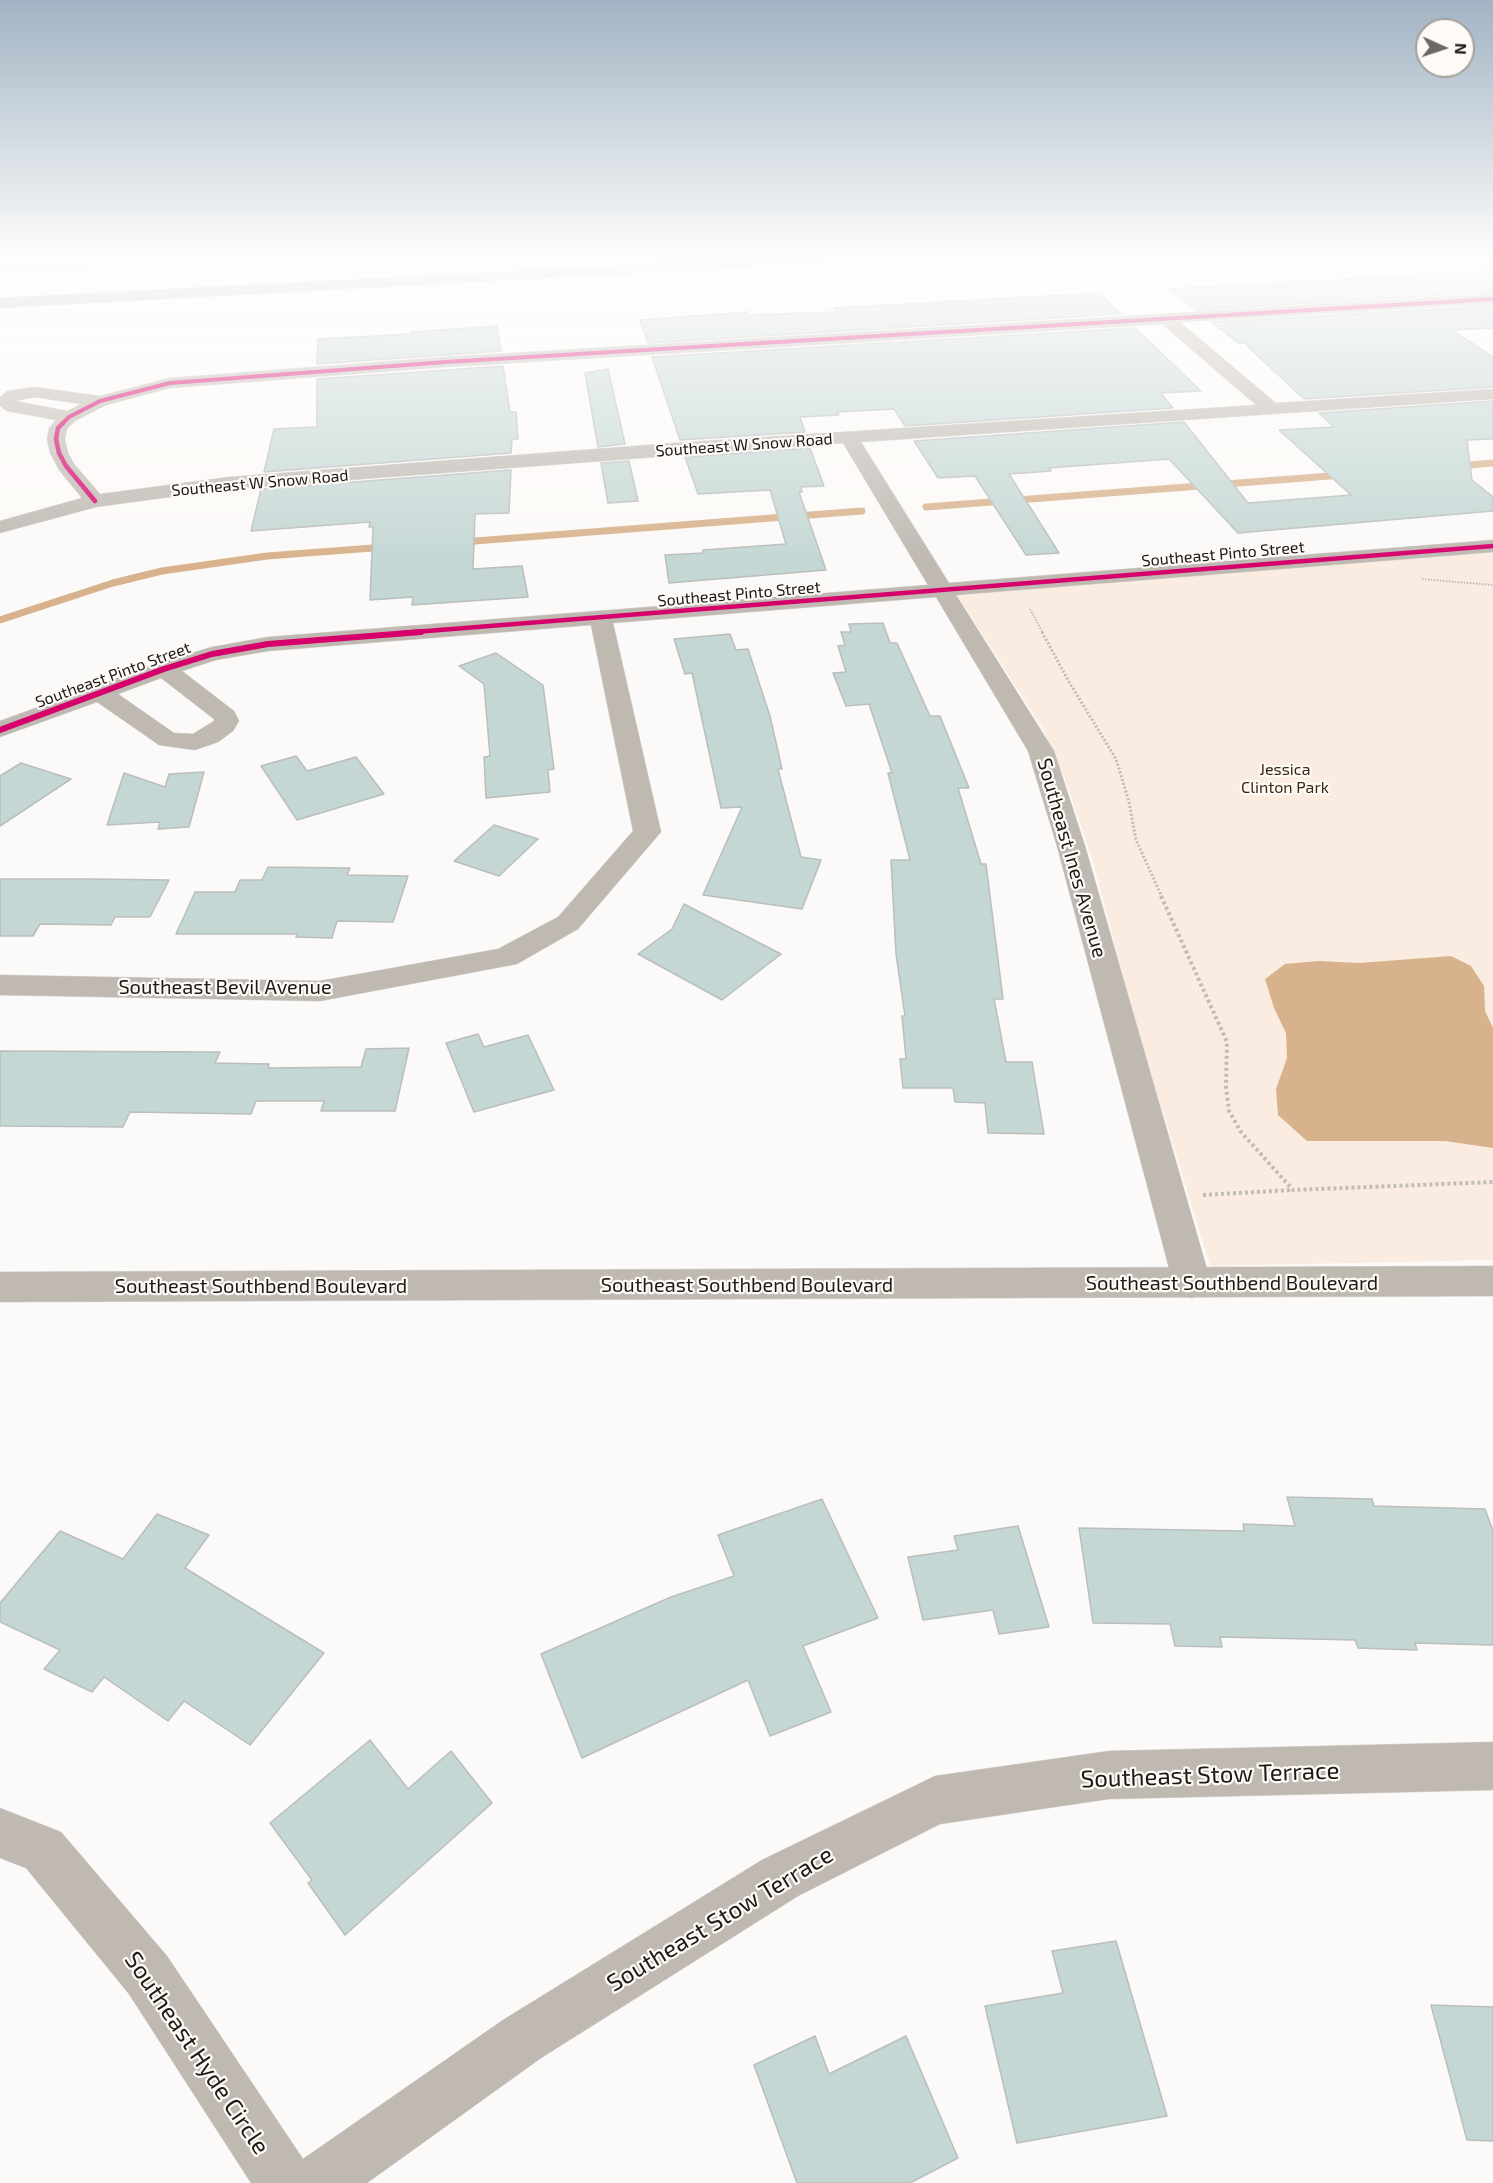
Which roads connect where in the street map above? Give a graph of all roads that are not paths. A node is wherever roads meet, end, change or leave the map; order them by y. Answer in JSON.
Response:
{"nodes":[{"id":1,"x":502,"y":360,"type":"edge"},
{"id":2,"x":1214,"y":360,"type":"edge"},
{"id":3,"x":1493,"y":394,"type":"edge"},
{"id":4,"x":100,"y":402,"type":"junction"},
{"id":5,"x":1271,"y":408,"type":"junction"},
{"id":6,"x":69,"y":417,"type":"junction"},
{"id":7,"x":849,"y":438,"type":"junction"},
{"id":8,"x":95,"y":501,"type":"junction"},
{"id":9,"x":0,"y":527,"type":"edge"},
{"id":10,"x":1493,"y":546,"type":"edge"},
{"id":11,"x":942,"y":591,"type":"junction"},
{"id":12,"x":601,"y":618,"type":"junction"},
{"id":13,"x":164,"y":669,"type":"junction"},
{"id":14,"x":100,"y":693,"type":"junction"},
{"id":15,"x":0,"y":730,"type":"edge"},
{"id":16,"x":0,"y":985,"type":"edge"},
{"id":17,"x":1493,"y":1281,"type":"edge"},
{"id":18,"x":1192,"y":1283,"type":"junction"},
{"id":19,"x":0,"y":1287,"type":"edge"},
{"id":20,"x":1493,"y":1766,"type":"edge"},
{"id":21,"x":0,"y":1833,"type":"edge"},
{"id":22,"x":285,"y":2183,"type":"edge"},
{"id":23,"x":318,"y":2183,"type":"edge"}],
"edges":[{"from":1,"to":4,"type":"street"},
{"from":2,"to":5,"type":"street"},
{"from":3,"to":5,"type":"street","name":"Southeast W Snow Road"},
{"from":4,"to":6,"type":"street"},
{"from":4,"to":6,"type":"street"},
{"from":5,"to":7,"type":"street","name":"Southeast W Snow Road"},
{"from":6,"to":8,"type":"street"},
{"from":7,"to":8,"type":"street","name":"Southeast W Snow Road"},
{"from":7,"to":11,"type":"street","name":"Southeast Ines Avenue"},
{"from":8,"to":9,"type":"street","name":"Southeast W Snow Road"},
{"from":10,"to":11,"type":"street","name":"Southeast Pinto Street"},
{"from":11,"to":12,"type":"street","name":"Southeast Pinto Street"},
{"from":11,"to":18,"type":"street","name":"Southeast Ines Avenue"},
{"from":12,"to":13,"type":"street","name":"Southeast Pinto Street"},
{"from":12,"to":16,"type":"street","name":"Southeast Bevil Avenue"},
{"from":13,"to":14,"type":"street","name":"Southeast Pinto Street"},
{"from":13,"to":14,"type":"street"},
{"from":14,"to":15,"type":"street","name":"Southeast Pinto Street"},
{"from":17,"to":18,"type":"street","name":"Southeast Southbend Boulevard"},
{"from":18,"to":19,"type":"street","name":"Southeast Southbend Boulevard"},
{"from":20,"to":23,"type":"street","name":"Southeast Stow Terrace"},
{"from":21,"to":22,"type":"street","name":"Southeast Hyde Circle"}]}
